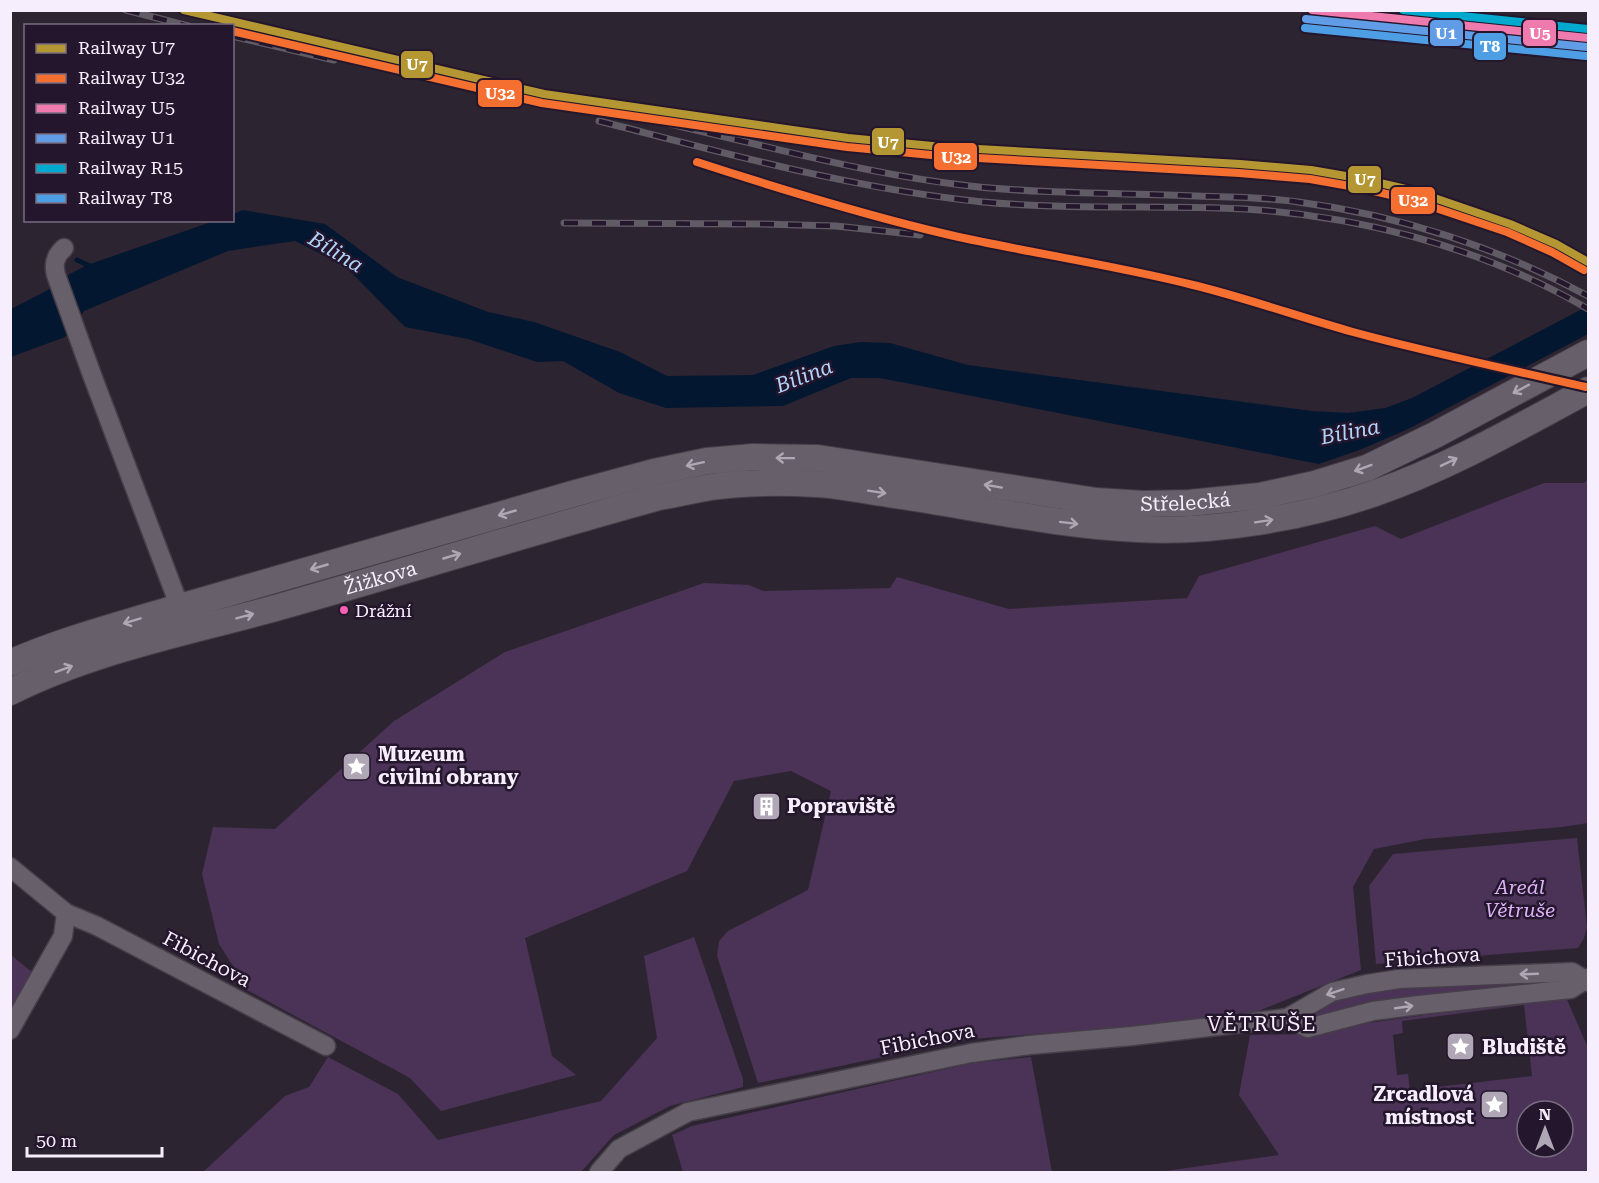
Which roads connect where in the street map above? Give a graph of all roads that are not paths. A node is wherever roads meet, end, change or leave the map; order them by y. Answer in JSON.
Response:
{"nodes":[{"id":1,"x":64,"y":248,"type":"dead end"},
{"id":2,"x":1588,"y":353,"type":"edge"},
{"id":3,"x":1588,"y":390,"type":"edge"},
{"id":4,"x":753,"y":457,"type":"joint"},
{"id":5,"x":756,"y":483,"type":"joint"},
{"id":6,"x":181,"y":607,"type":"junction"},
{"id":7,"x":188,"y":631,"type":"junction"},
{"id":8,"x":10,"y":663,"type":"edge"},
{"id":9,"x":10,"y":692,"type":"edge"},
{"id":10,"x":10,"y":867,"type":"edge"},
{"id":11,"x":66,"y":913,"type":"junction"},
{"id":12,"x":1587,"y":980,"type":"edge"},
{"id":13,"x":1287,"y":1018,"type":"junction"},
{"id":14,"x":10,"y":1030,"type":"edge"},
{"id":15,"x":326,"y":1046,"type":"dead end"},
{"id":16,"x":599,"y":1173,"type":"edge"}],
"edges":[{"from":1,"to":6,"type":"street"},
{"from":2,"to":4,"type":"main road","name":"Střelecká","one_way":true},
{"from":5,"to":3,"type":"main road","name":"Střelecká","one_way":true},
{"from":4,"to":6,"type":"main road","name":"Žižkova","one_way":true},
{"from":7,"to":5,"type":"main road","name":"Žižkova","one_way":true},
{"from":6,"to":7,"type":"street"},
{"from":6,"to":8,"type":"main road","name":"Žižkova","one_way":true},
{"from":9,"to":7,"type":"main road","name":"Žižkova","one_way":true},
{"from":10,"to":11,"type":"street","name":"Fibichova"},
{"from":11,"to":14,"type":"street"},
{"from":11,"to":15,"type":"street","name":"Fibichova"},
{"from":13,"to":12,"type":"street","name":"Fibichova","one_way":true},
{"from":12,"to":13,"type":"street","name":"Fibichova","one_way":true},
{"from":13,"to":16,"type":"street","name":"Fibichova"}]}
